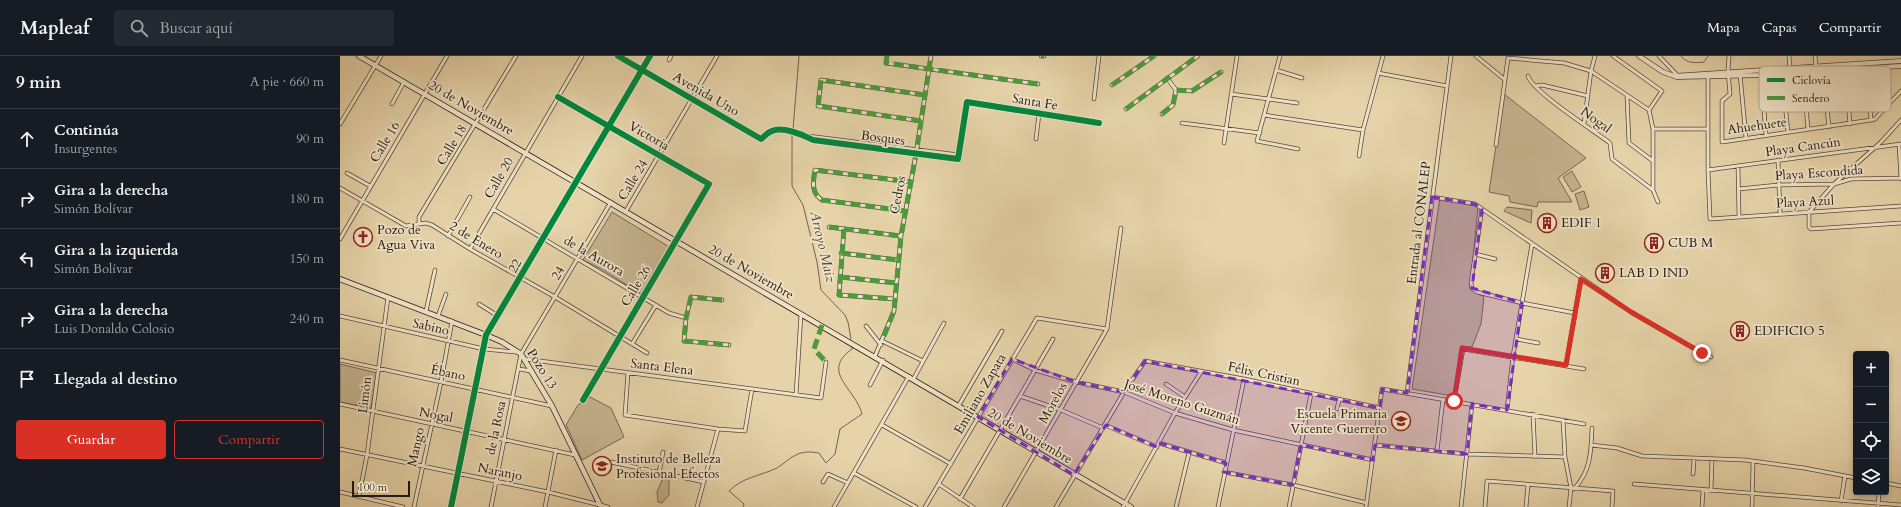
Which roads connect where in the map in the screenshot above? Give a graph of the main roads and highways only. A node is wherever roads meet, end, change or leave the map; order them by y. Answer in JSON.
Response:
{"nodes":[{"id":1,"x":359,"y":56,"type":"edge"},
{"id":2,"x":340,"y":279,"type":"edge"},
{"id":3,"x":1124,"y":505,"type":"edge"},
{"id":4,"x":601,"y":506,"type":"edge"},
{"id":5,"x":1131,"y":507,"type":"edge"}],
"edges":[{"from":1,"to":3,"type":"main road","name":"20 de Noviembre"},
{"from":2,"to":4,"type":"main road","name":"Pozo 13"},
{"from":3,"to":5,"type":"main road","name":"20 de Noviembre"}]}
